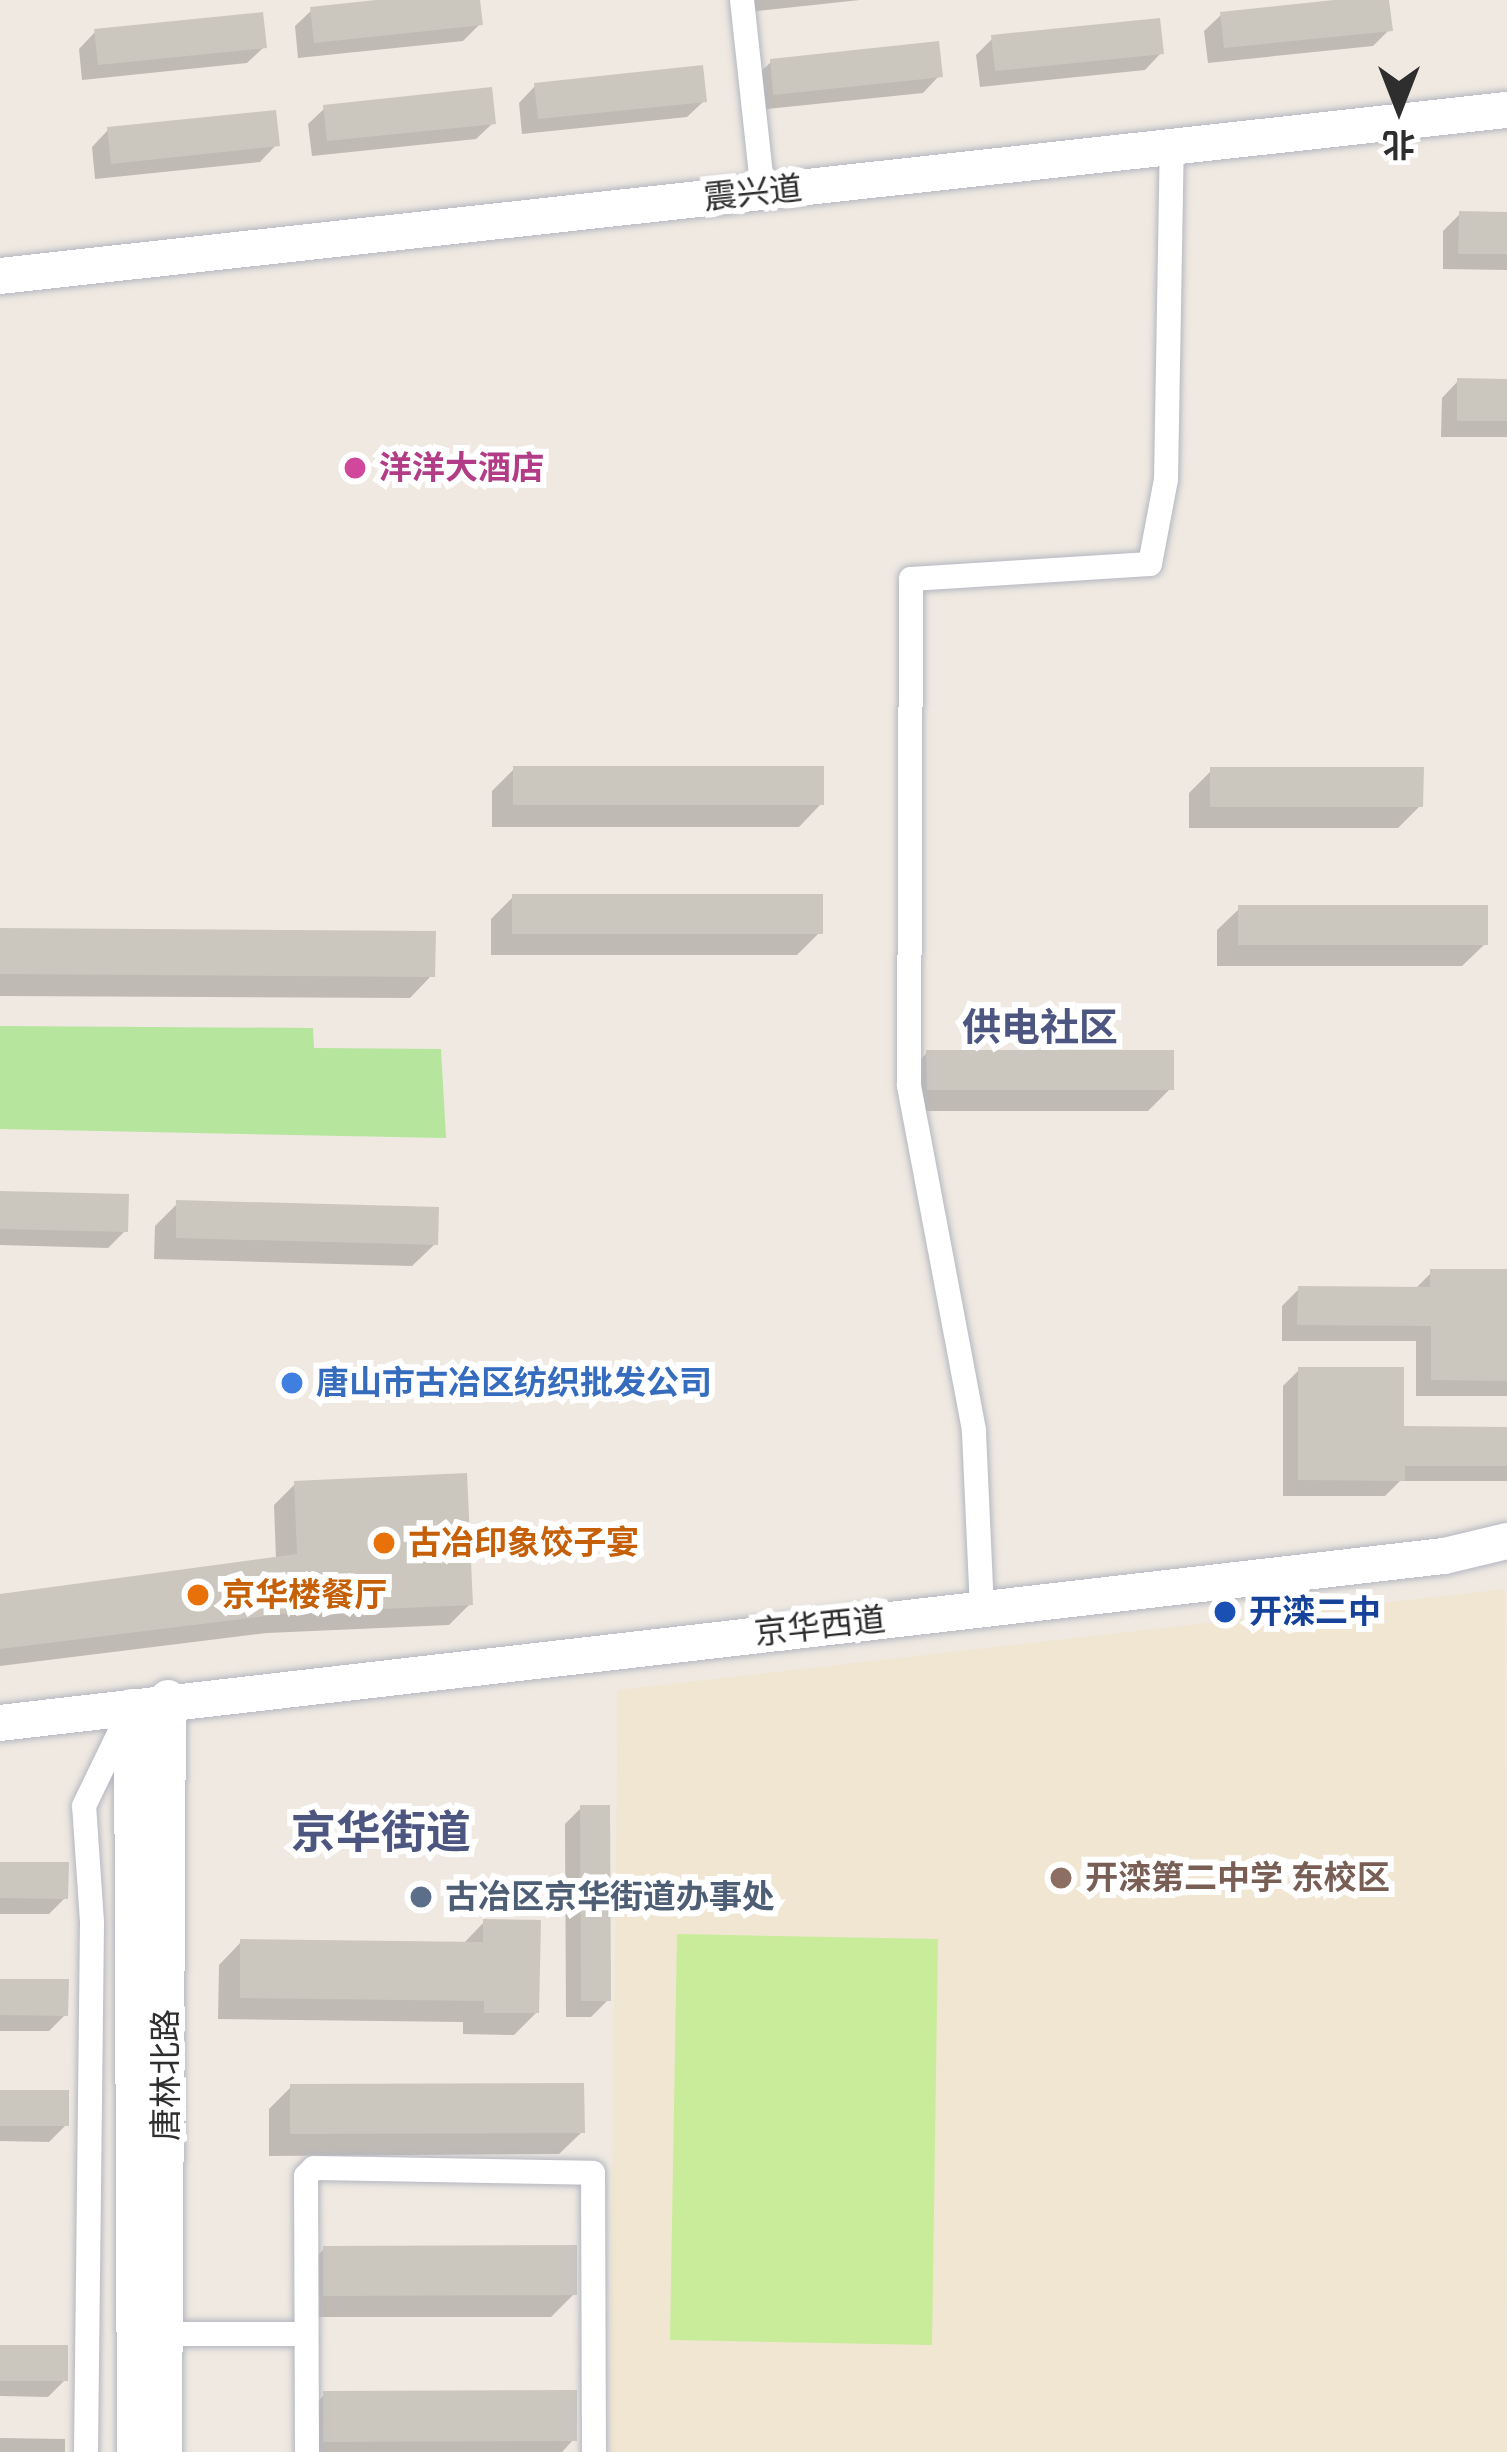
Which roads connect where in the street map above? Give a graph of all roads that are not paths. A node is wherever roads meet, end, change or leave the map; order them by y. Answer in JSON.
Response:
{"nodes":[{"id":1,"x":742,"y":0,"type":"edge"},
{"id":2,"x":1507,"y":110,"type":"edge"},
{"id":3,"x":1172,"y":146,"type":"junction"},
{"id":4,"x":763,"y":192,"type":"junction"},
{"id":5,"x":0,"y":276,"type":"edge"},
{"id":6,"x":1507,"y":1541,"type":"edge"},
{"id":7,"x":982,"y":1609,"type":"junction"},
{"id":8,"x":169,"y":1698,"type":"junction"},
{"id":9,"x":132,"y":1706,"type":"junction"},
{"id":10,"x":0,"y":1723,"type":"edge"},
{"id":11,"x":165,"y":2334,"type":"junction"},
{"id":12,"x":305,"y":2334,"type":"junction"},
{"id":13,"x":86,"y":2452,"type":"edge"},
{"id":14,"x":135,"y":2452,"type":"edge"},
{"id":15,"x":164,"y":2452,"type":"edge"},
{"id":16,"x":307,"y":2452,"type":"edge"},
{"id":17,"x":594,"y":2452,"type":"edge"}],
"edges":[{"from":1,"to":4,"type":"street"},
{"from":2,"to":3,"type":"main road","name":"震兴道"},
{"from":3,"to":4,"type":"main road","name":"震兴道"},
{"from":3,"to":7,"type":"street"},
{"from":4,"to":5,"type":"main road","name":"震兴道"},
{"from":6,"to":7,"type":"main road","name":"京华西道"},
{"from":7,"to":8,"type":"main road","name":"京华西道"},
{"from":8,"to":9,"type":"main road","name":"京华西道"},
{"from":8,"to":11,"type":"main road","name":"唐林北路"},
{"from":9,"to":10,"type":"main road","name":"京华西道"},
{"from":9,"to":13,"type":"street"},
{"from":9,"to":14,"type":"main road","name":"唐林北路"},
{"from":11,"to":12,"type":"street"},
{"from":11,"to":15,"type":"main road","name":"唐林北路"},
{"from":12,"to":16,"type":"street"},
{"from":12,"to":17,"type":"street"}]}
